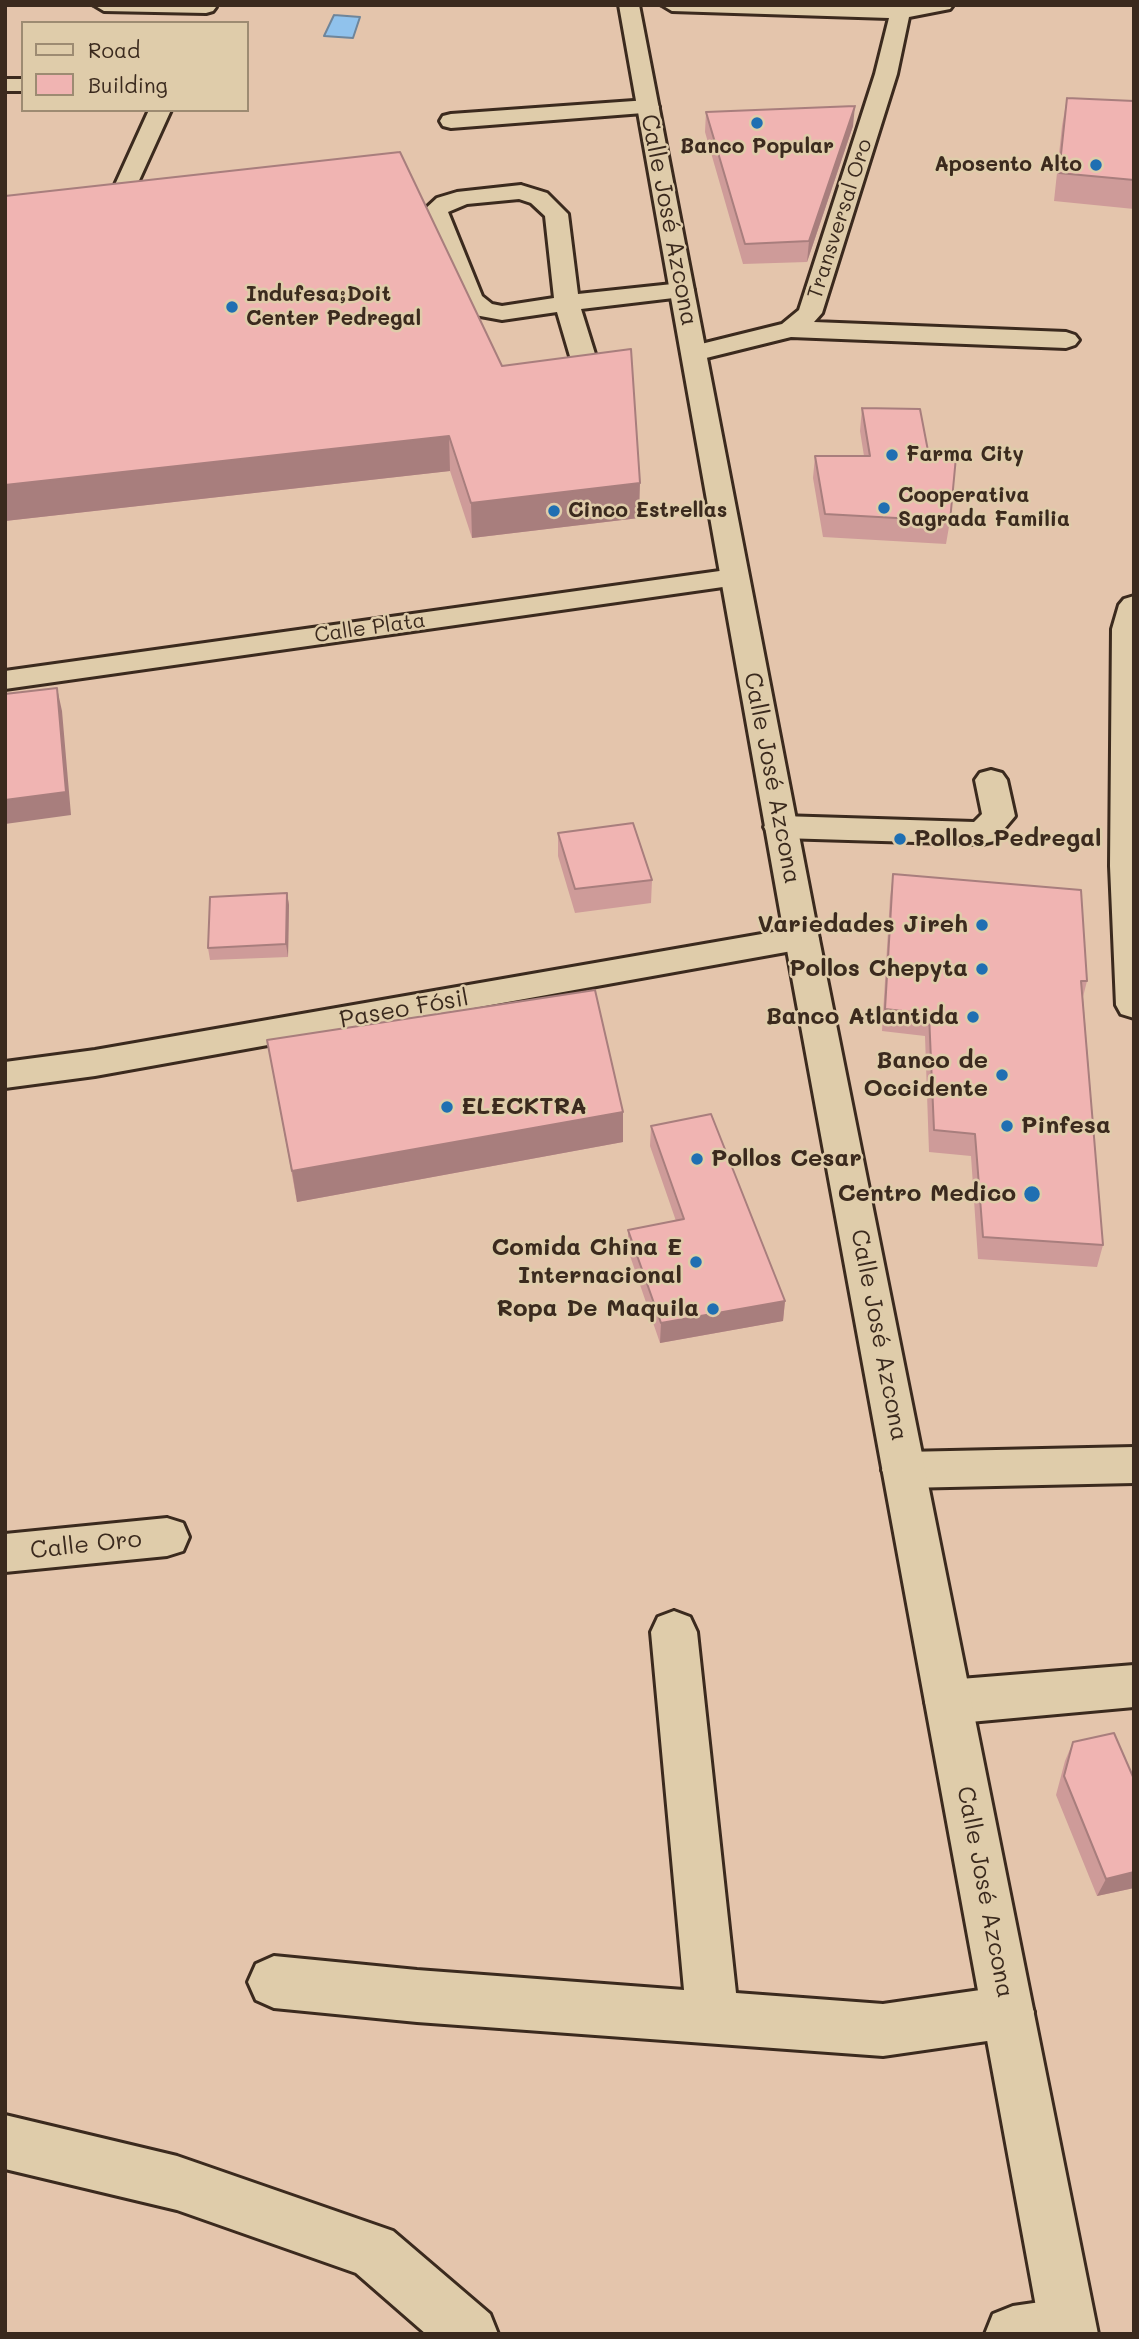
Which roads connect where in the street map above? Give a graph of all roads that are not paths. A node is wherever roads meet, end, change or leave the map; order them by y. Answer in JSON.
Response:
{"nodes":[{"id":1,"x":104,"y":5,"type":"edge"},
{"id":2,"x":629,"y":5,"type":"edge"},
{"id":3,"x":672,"y":5,"type":"edge"},
{"id":4,"x":943,"y":5,"type":"edge"},
{"id":5,"x":901,"y":9,"type":"edge"},
{"id":6,"x":204,"y":12,"type":"edge"},
{"id":7,"x":648,"y":107,"type":"junction"},
{"id":8,"x":159,"y":112,"type":"edge"},
{"id":9,"x":451,"y":121,"type":"dead end"},
{"id":10,"x":5,"y":221,"type":"edge"},
{"id":11,"x":682,"y":290,"type":"junction"},
{"id":12,"x":567,"y":303,"type":"junction"},
{"id":13,"x":791,"y":329,"type":"junction"},
{"id":14,"x":1066,"y":340,"type":"dead end"},
{"id":15,"x":694,"y":353,"type":"junction"},
{"id":16,"x":587,"y":370,"type":"edge"},
{"id":17,"x":734,"y":578,"type":"junction"},
{"id":18,"x":1131,"y":621,"type":"edge"},
{"id":19,"x":5,"y":680,"type":"edge"},
{"id":20,"x":990,"y":780,"type":"dead end"},
{"id":21,"x":781,"y":827,"type":"junction"},
{"id":22,"x":802,"y":939,"type":"junction"},
{"id":23,"x":1134,"y":1005,"type":"edge"},
{"id":24,"x":5,"y":1075,"type":"edge"},
{"id":25,"x":1134,"y":1465,"type":"edge"},
{"id":26,"x":904,"y":1470,"type":"junction"},
{"id":27,"x":167,"y":1537,"type":"dead end"},
{"id":28,"x":5,"y":1553,"type":"edge"},
{"id":29,"x":674,"y":1632,"type":"dead end"},
{"id":30,"x":1134,"y":1686,"type":"edge"},
{"id":31,"x":948,"y":1702,"type":"junction"},
{"id":32,"x":274,"y":1982,"type":"dead end"},
{"id":33,"x":1008,"y":2012,"type":"junction"},
{"id":34,"x":712,"y":2016,"type":"junction"},
{"id":35,"x":5,"y":2142,"type":"edge"},
{"id":36,"x":1069,"y":2330,"type":"edge"},
{"id":37,"x":470,"y":2334,"type":"edge"},
{"id":38,"x":1013,"y":2334,"type":"edge"}],
"edges":[{"from":1,"to":6,"type":"street"},
{"from":2,"to":7,"type":"street","name":"Calle José Azcona"},
{"from":3,"to":5,"type":"street"},
{"from":4,"to":5,"type":"street"},
{"from":5,"to":13,"type":"street","name":"Transversal Oro"},
{"from":7,"to":9,"type":"street"},
{"from":7,"to":11,"type":"street","name":"Calle José Azcona"},
{"from":8,"to":10,"type":"street"},
{"from":11,"to":12,"type":"street"},
{"from":11,"to":15,"type":"street","name":"Calle José Azcona"},
{"from":12,"to":12,"type":"street"},
{"from":12,"to":16,"type":"street"},
{"from":13,"to":14,"type":"street"},
{"from":13,"to":15,"type":"street","name":"Transversal Oro"},
{"from":15,"to":17,"type":"street","name":"Calle José Azcona"},
{"from":17,"to":19,"type":"street","name":"Calle Plata"},
{"from":17,"to":21,"type":"street","name":"Calle José Azcona"},
{"from":18,"to":23,"type":"street"},
{"from":20,"to":21,"type":"street"},
{"from":21,"to":22,"type":"street","name":"Calle José Azcona"},
{"from":22,"to":24,"type":"street","name":"Paseo Fósil"},
{"from":22,"to":26,"type":"street","name":"Calle José Azcona"},
{"from":25,"to":26,"type":"street"},
{"from":26,"to":31,"type":"street","name":"Calle José Azcona"},
{"from":27,"to":28,"type":"street","name":"Calle Oro"},
{"from":29,"to":34,"type":"street"},
{"from":30,"to":31,"type":"street"},
{"from":31,"to":33,"type":"street","name":"Calle José Azcona"},
{"from":32,"to":34,"type":"street"},
{"from":33,"to":34,"type":"street"},
{"from":33,"to":36,"type":"street","name":"Calle José Azcona"},
{"from":35,"to":37,"type":"street"},
{"from":36,"to":38,"type":"street"}]}
